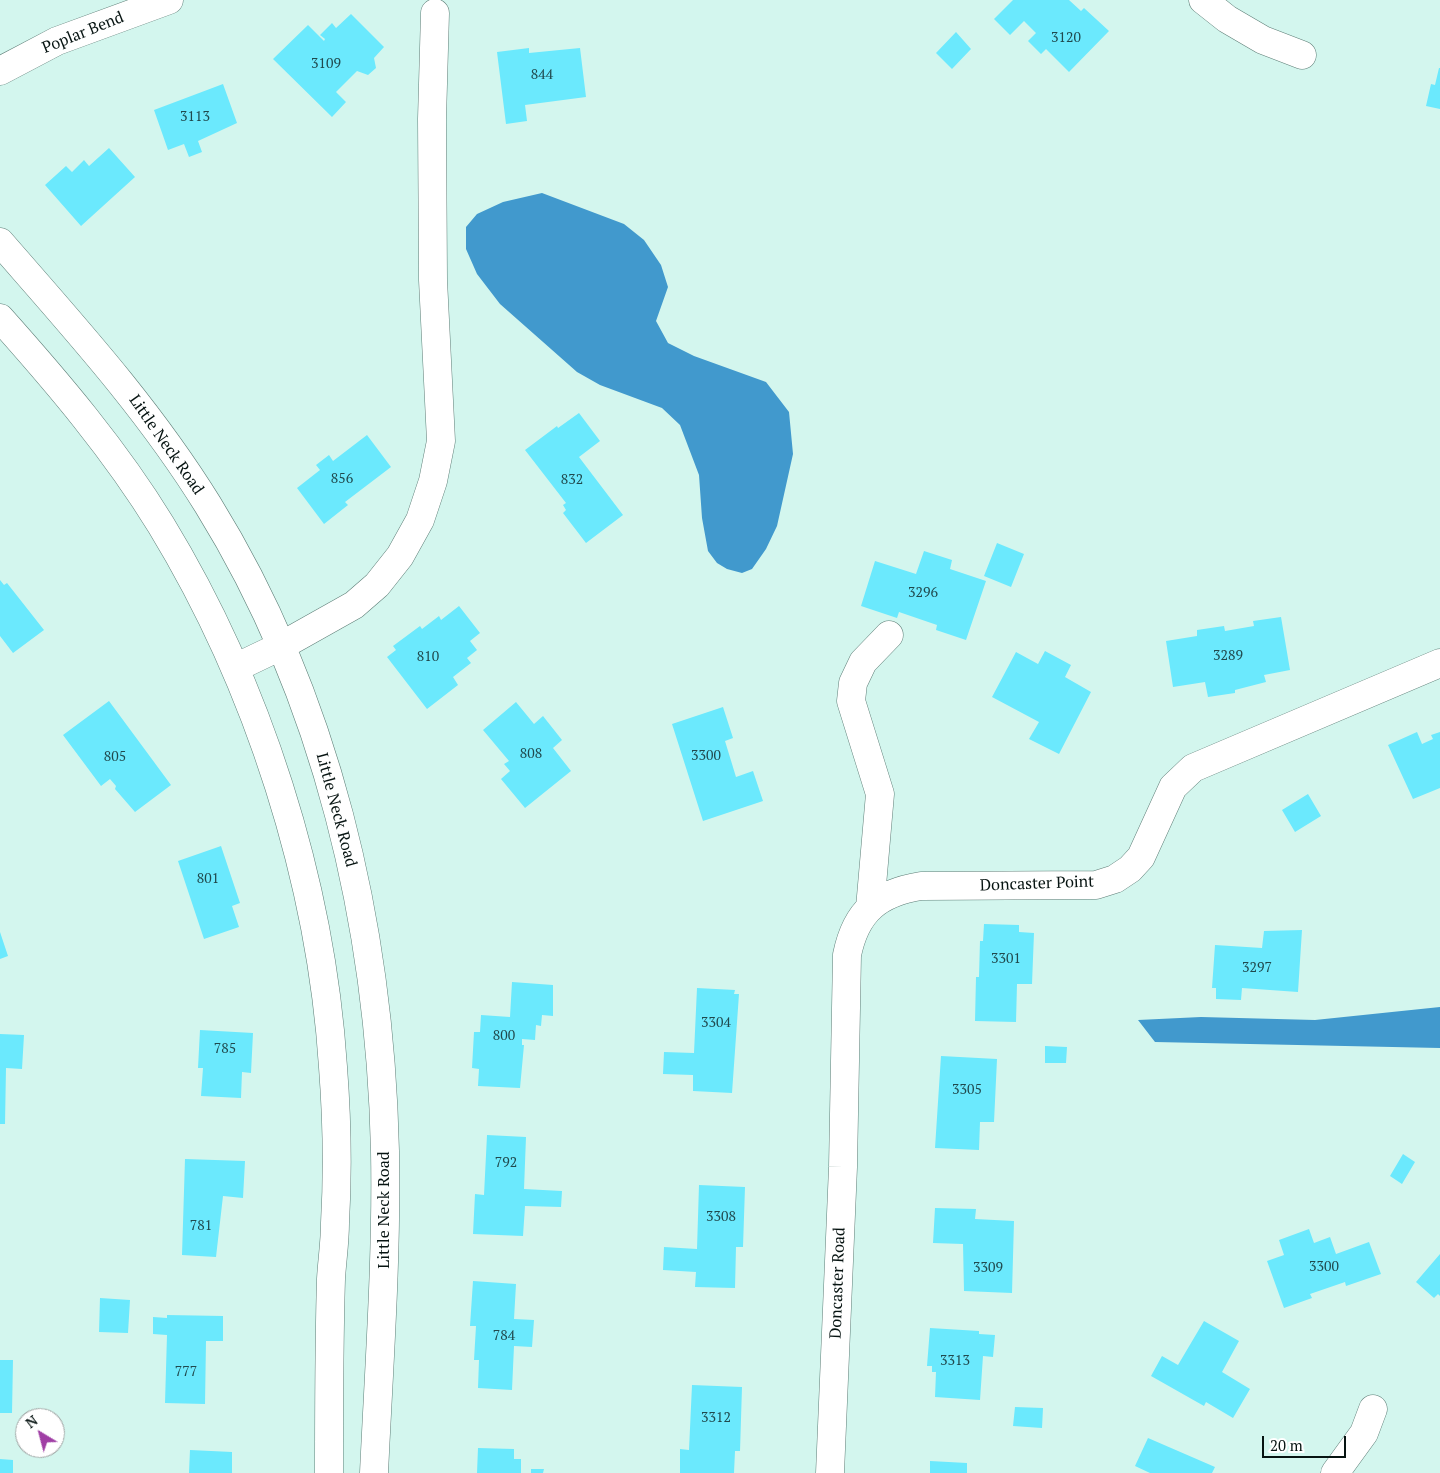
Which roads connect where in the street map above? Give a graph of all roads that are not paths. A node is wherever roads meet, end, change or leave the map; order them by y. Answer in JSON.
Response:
{"nodes":[{"id":1,"x":169,"y":0,"type":"edge"},
{"id":2,"x":1203,"y":0,"type":"edge"},
{"id":3,"x":435,"y":12,"type":"dead end"},
{"id":4,"x":1302,"y":55,"type":"dead end"},
{"id":5,"x":0,"y":71,"type":"edge"},
{"id":6,"x":0,"y":242,"type":"edge"},
{"id":7,"x":0,"y":318,"type":"edge"},
{"id":8,"x":888,"y":635,"type":"dead end"},
{"id":9,"x":281,"y":646,"type":"junction"},
{"id":10,"x":1440,"y":663,"type":"edge"},
{"id":11,"x":235,"y":668,"type":"junction"},
{"id":12,"x":870,"y":908,"type":"junction"},
{"id":13,"x":844,"y":1094,"type":"joint"},
{"id":14,"x":1373,"y":1409,"type":"dead end"},
{"id":15,"x":329,"y":1473,"type":"edge"},
{"id":16,"x":374,"y":1473,"type":"edge"},
{"id":17,"x":830,"y":1473,"type":"edge"},
{"id":18,"x":1334,"y":1473,"type":"edge"}],
"edges":[{"from":1,"to":5,"type":"street","name":"Poplar Bend"},
{"from":2,"to":4,"type":"street"},
{"from":3,"to":9,"type":"street"},
{"from":6,"to":9,"type":"street","name":"Little Neck Road"},
{"from":7,"to":11,"type":"street"},
{"from":8,"to":12,"type":"street"},
{"from":9,"to":11,"type":"street"},
{"from":9,"to":16,"type":"street","name":"Little Neck Road"},
{"from":10,"to":12,"type":"street","name":"Doncaster Point"},
{"from":11,"to":15,"type":"street"},
{"from":12,"to":13,"type":"street","name":"Doncaster Point"},
{"from":13,"to":17,"type":"street","name":"Doncaster Road"},
{"from":14,"to":18,"type":"street"}]}
